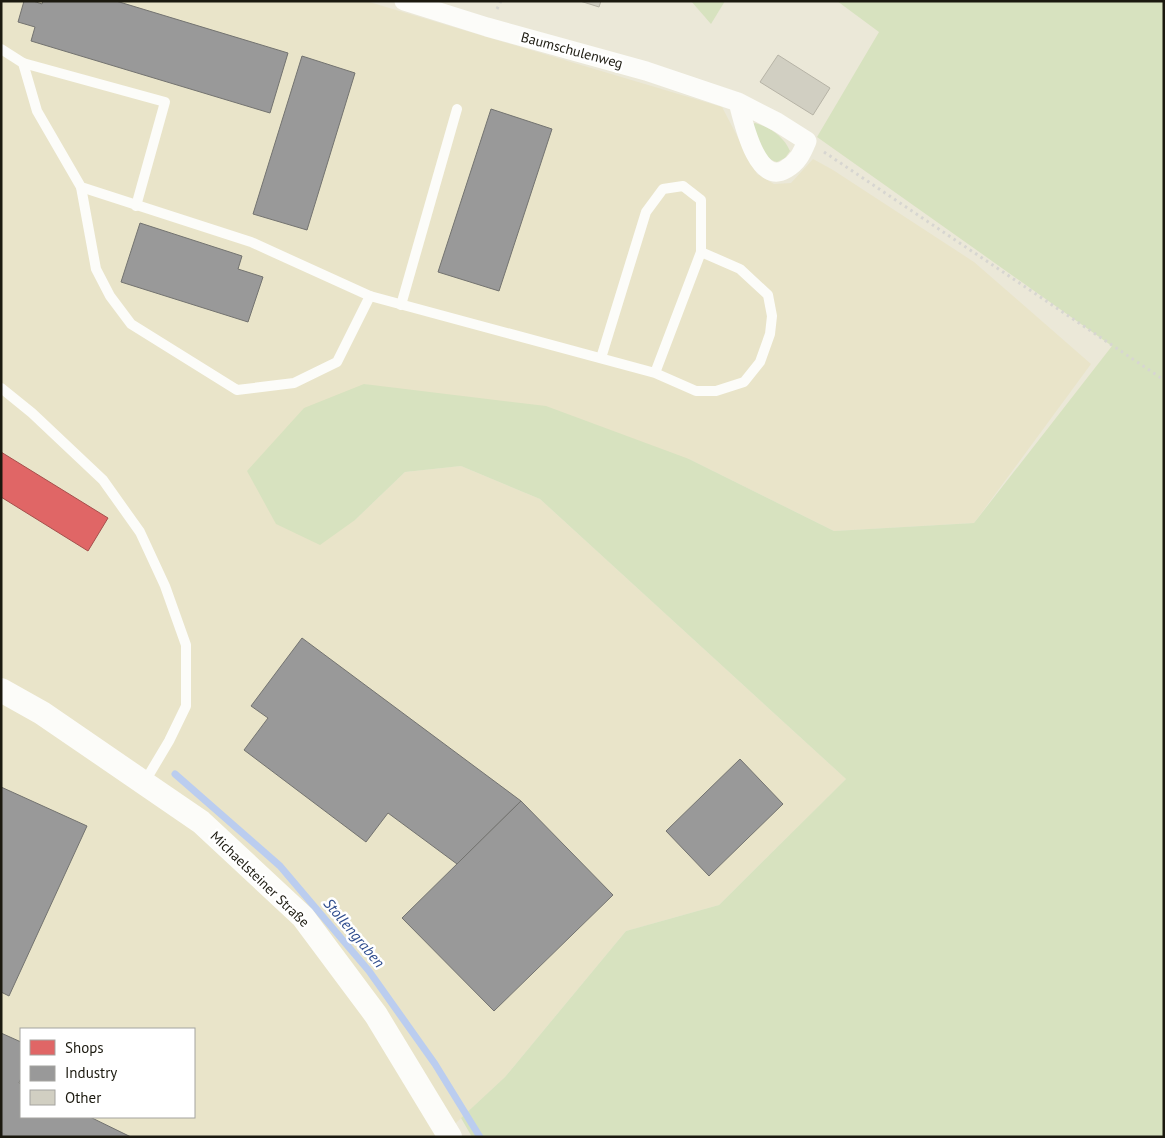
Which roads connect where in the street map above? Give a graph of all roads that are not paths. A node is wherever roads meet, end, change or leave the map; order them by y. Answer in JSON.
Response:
{"nodes":[{"id":1,"x":404,"y":1,"type":"edge"},
{"id":2,"x":2,"y":53,"type":"edge"},
{"id":3,"x":23,"y":62,"type":"junction"},
{"id":4,"x":738,"y":102,"type":"junction"},
{"id":5,"x":457,"y":109,"type":"dead end"},
{"id":6,"x":81,"y":187,"type":"junction"},
{"id":7,"x":136,"y":206,"type":"junction"},
{"id":8,"x":701,"y":252,"type":"junction"},
{"id":9,"x":370,"y":296,"type":"junction"},
{"id":10,"x":402,"y":305,"type":"junction"},
{"id":11,"x":601,"y":358,"type":"junction"},
{"id":12,"x":655,"y":373,"type":"junction"},
{"id":13,"x":1,"y":388,"type":"edge"},
{"id":14,"x":1,"y":690,"type":"edge"},
{"id":15,"x":143,"y":783,"type":"junction"},
{"id":16,"x":450,"y":1137,"type":"edge"}],
"edges":[{"from":1,"to":4,"type":"street","name":"Baumschulenweg"},
{"from":2,"to":3,"type":"lane"},
{"from":3,"to":6,"type":"lane"},
{"from":3,"to":7,"type":"lane"},
{"from":4,"to":4,"type":"street","name":"Baumschulenweg"},
{"from":5,"to":10,"type":"lane"},
{"from":6,"to":7,"type":"lane"},
{"from":6,"to":9,"type":"lane"},
{"from":7,"to":9,"type":"lane"},
{"from":8,"to":11,"type":"lane"},
{"from":8,"to":12,"type":"lane"},
{"from":8,"to":12,"type":"lane"},
{"from":9,"to":10,"type":"lane"},
{"from":10,"to":11,"type":"lane"},
{"from":11,"to":12,"type":"lane"},
{"from":13,"to":15,"type":"lane"},
{"from":14,"to":15,"type":"street","name":"Michaelsteiner Straße"},
{"from":15,"to":16,"type":"street","name":"Michaelsteiner Straße"}]}
